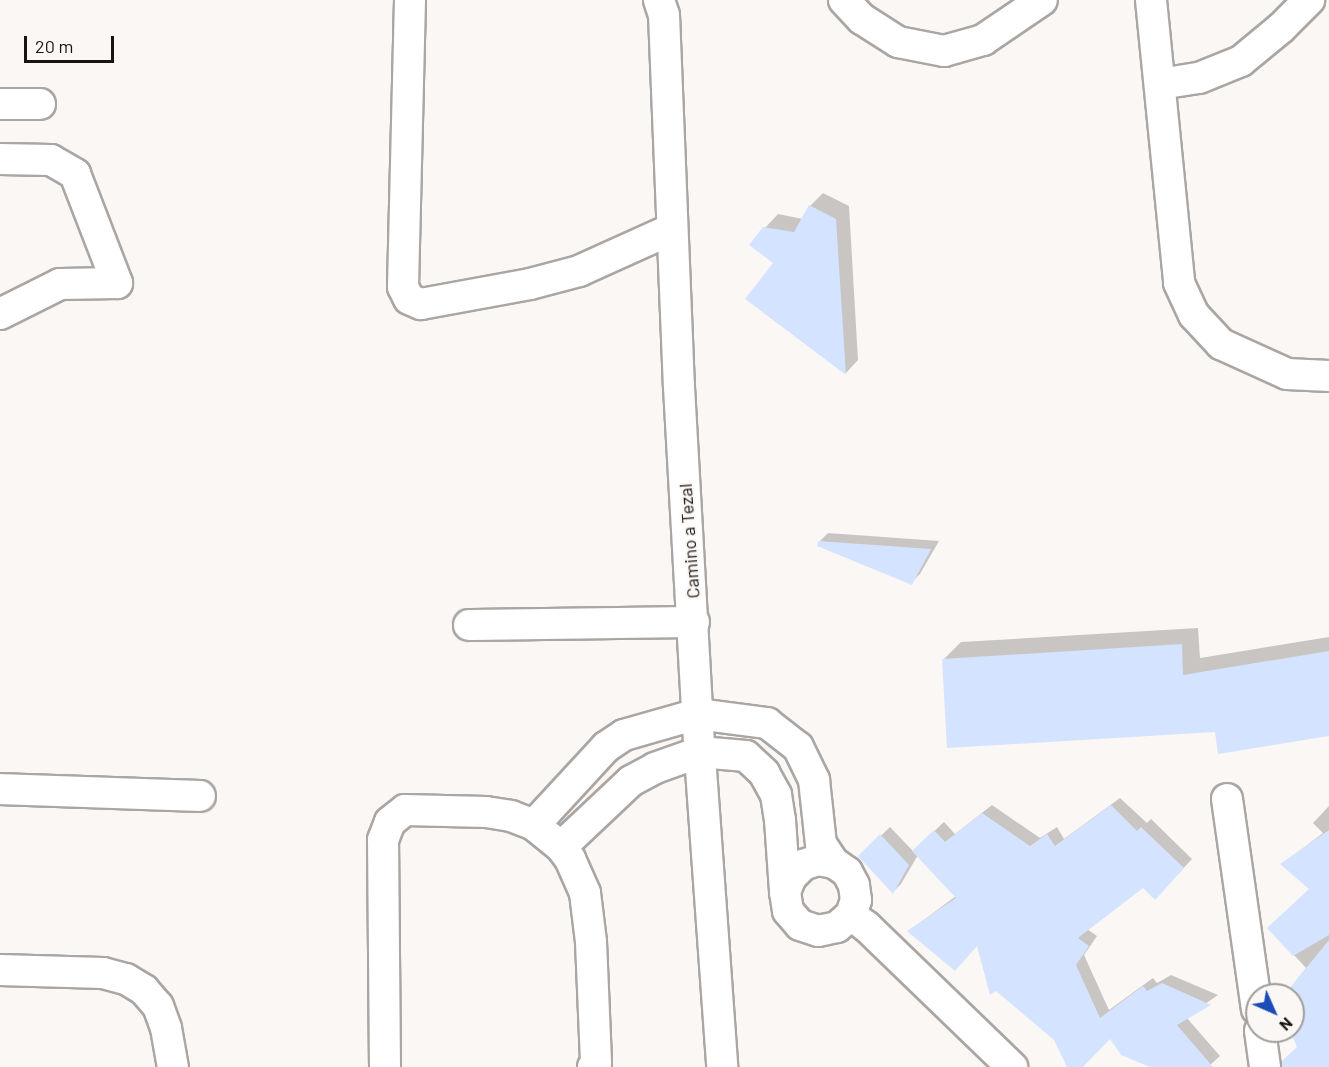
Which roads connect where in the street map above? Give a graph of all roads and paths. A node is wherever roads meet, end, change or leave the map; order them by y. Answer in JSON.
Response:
{"nodes":[{"id":1,"x":410,"y":0,"type":"edge"},
{"id":2,"x":844,"y":0,"type":"edge"},
{"id":3,"x":1042,"y":0,"type":"edge"},
{"id":4,"x":1151,"y":0,"type":"edge"},
{"id":5,"x":1309,"y":0,"type":"edge"},
{"id":6,"x":664,"y":5,"type":"edge"},
{"id":7,"x":1160,"y":84,"type":"junction"},
{"id":8,"x":0,"y":104,"type":"edge"},
{"id":9,"x":40,"y":104,"type":"dead end"},
{"id":10,"x":0,"y":159,"type":"edge"},
{"id":11,"x":672,"y":229,"type":"junction"},
{"id":12,"x":0,"y":314,"type":"edge"},
{"id":13,"x":1329,"y":376,"type":"edge"},
{"id":14,"x":694,"y":622,"type":"junction"},
{"id":15,"x":469,"y":625,"type":"dead end"},
{"id":16,"x":697,"y":714,"type":"junction"},
{"id":17,"x":700,"y":752,"type":"junction"},
{"id":18,"x":0,"y":789,"type":"edge"},
{"id":19,"x":200,"y":796,"type":"dead end"},
{"id":20,"x":1227,"y":799,"type":"dead end"},
{"id":21,"x":534,"y":825,"type":"junction"},
{"id":22,"x":561,"y":847,"type":"junction"},
{"id":23,"x":834,"y":863,"type":"junction"},
{"id":24,"x":785,"y":892,"type":"junction"},
{"id":25,"x":851,"y":915,"type":"junction"},
{"id":26,"x":0,"y":970,"type":"edge"},
{"id":27,"x":1253,"y":983,"type":"edge"},
{"id":28,"x":1262,"y":1043,"type":"edge"},
{"id":29,"x":173,"y":1067,"type":"edge"},
{"id":30,"x":385,"y":1067,"type":"edge"},
{"id":31,"x":593,"y":1067,"type":"edge"},
{"id":32,"x":722,"y":1067,"type":"edge"},
{"id":33,"x":1012,"y":1067,"type":"edge"},
{"id":34,"x":1265,"y":1067,"type":"edge"}],
"edges":[{"from":1,"to":11,"type":"street"},
{"from":2,"to":3,"type":"street"},
{"from":4,"to":7,"type":"street"},
{"from":5,"to":7,"type":"street"},
{"from":6,"to":11,"type":"street","name":"Camino a Tezal"},
{"from":7,"to":13,"type":"street"},
{"from":8,"to":9,"type":"street"},
{"from":10,"to":12,"type":"street"},
{"from":11,"to":14,"type":"street","name":"Camino a Tezal"},
{"from":14,"to":15,"type":"street"},
{"from":14,"to":16,"type":"street","name":"Camino a Tezal"},
{"from":16,"to":17,"type":"street","name":"Camino a Tezal"},
{"from":16,"to":21,"type":"street"},
{"from":16,"to":23,"type":"street"},
{"from":17,"to":22,"type":"street"},
{"from":17,"to":24,"type":"street"},
{"from":17,"to":32,"type":"street","name":"Camino a Tezal"},
{"from":18,"to":19,"type":"street"},
{"from":20,"to":27,"type":"street"},
{"from":21,"to":22,"type":"street"},
{"from":21,"to":30,"type":"street"},
{"from":22,"to":31,"type":"street"},
{"from":23,"to":24,"type":"street"},
{"from":23,"to":25,"type":"street"},
{"from":24,"to":25,"type":"street"},
{"from":25,"to":33,"type":"street"},
{"from":26,"to":29,"type":"street"},
{"from":28,"to":34,"type":"street"}]}
